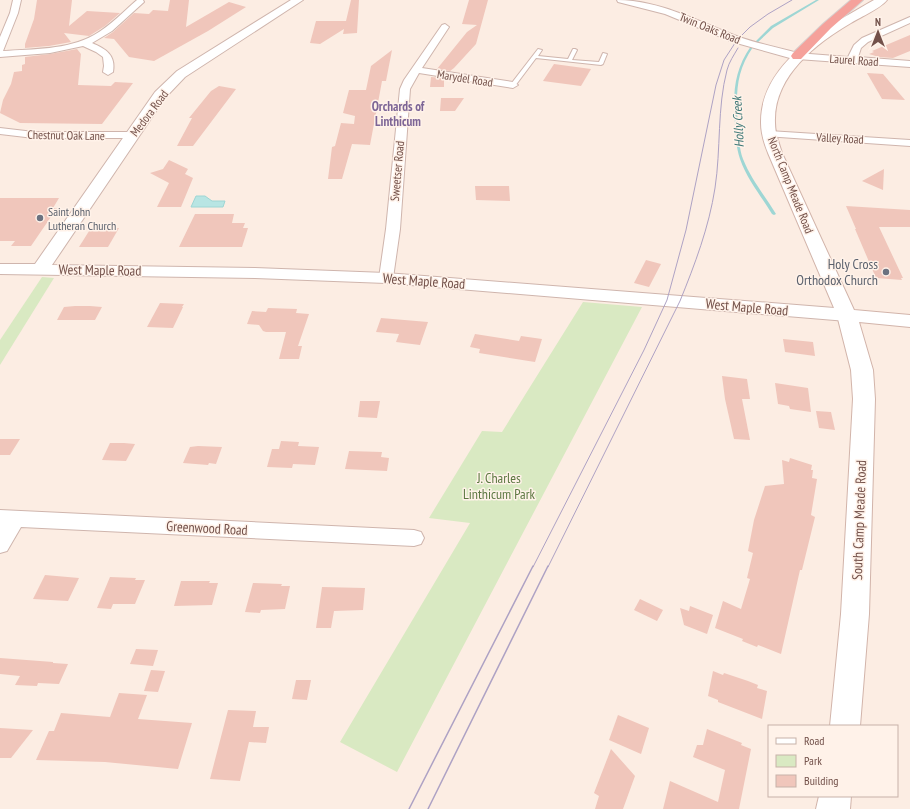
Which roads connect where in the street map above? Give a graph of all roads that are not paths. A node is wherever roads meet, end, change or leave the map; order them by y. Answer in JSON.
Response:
{"nodes":[{"id":1,"x":16,"y":0,"type":"edge"},
{"id":2,"x":298,"y":0,"type":"edge"},
{"id":3,"x":622,"y":0,"type":"edge"},
{"id":4,"x":858,"y":0,"type":"edge"},
{"id":5,"x":882,"y":0,"type":"edge"},
{"id":6,"x":140,"y":2,"type":"dead end"},
{"id":7,"x":894,"y":4,"type":"dead end"},
{"id":8,"x":910,"y":20,"type":"edge"},
{"id":9,"x":445,"y":27,"type":"dead end"},
{"id":10,"x":84,"y":43,"type":"junction"},
{"id":11,"x":0,"y":49,"type":"edge"},
{"id":12,"x":540,"y":50,"type":"dead end"},
{"id":13,"x":575,"y":50,"type":"dead end"},
{"id":14,"x":0,"y":54,"type":"edge"},
{"id":15,"x":605,"y":54,"type":"dead end"},
{"id":16,"x":797,"y":56,"type":"junction"},
{"id":17,"x":535,"y":57,"type":"junction"},
{"id":18,"x":852,"y":60,"type":"junction"},
{"id":19,"x":569,"y":61,"type":"junction"},
{"id":20,"x":910,"y":64,"type":"edge"},
{"id":21,"x":416,"y":70,"type":"junction"},
{"id":22,"x":108,"y":72,"type":"dead end"},
{"id":23,"x":513,"y":85,"type":"joint"},
{"id":24,"x":0,"y":131,"type":"edge"},
{"id":25,"x":769,"y":134,"type":"junction"},
{"id":26,"x":132,"y":136,"type":"junction"},
{"id":27,"x":910,"y":142,"type":"edge"},
{"id":28,"x":0,"y":268,"type":"edge"},
{"id":29,"x":40,"y":269,"type":"junction"},
{"id":30,"x":386,"y":278,"type":"junction"},
{"id":31,"x":847,"y":315,"type":"junction"},
{"id":32,"x":910,"y":320,"type":"edge"},
{"id":33,"x":7,"y":519,"type":"edge"},
{"id":34,"x":414,"y":538,"type":"dead end"},
{"id":35,"x":0,"y":546,"type":"edge"},
{"id":36,"x":845,"y":725,"type":"edge"},
{"id":37,"x":835,"y":797,"type":"edge"},
{"id":38,"x":833,"y":809,"type":"edge"}],
"edges":[{"from":1,"to":11,"type":"street"},
{"from":2,"to":26,"type":"street","name":"Medora Road"},
{"from":3,"to":16,"type":"street","name":"Twin Oaks Road"},
{"from":4,"to":16,"type":"highway"},
{"from":5,"to":16,"type":"main road","name":"North Camp Meade Road"},
{"from":6,"to":10,"type":"street"},
{"from":7,"to":16,"type":"main road","name":"North Camp Meade Road"},
{"from":8,"to":18,"type":"street"},
{"from":9,"to":21,"type":"street","name":"Sweetser Road"},
{"from":10,"to":14,"type":"street"},
{"from":10,"to":22,"type":"street"},
{"from":12,"to":17,"type":"lane"},
{"from":13,"to":19,"type":"lane"},
{"from":15,"to":19,"type":"lane"},
{"from":16,"to":18,"type":"street","name":"Laurel Road"},
{"from":16,"to":25,"type":"main road","name":"North Camp Meade Road"},
{"from":17,"to":19,"type":"lane"},
{"from":17,"to":23,"type":"lane"},
{"from":18,"to":20,"type":"street","name":"Laurel Road"},
{"from":21,"to":23,"type":"street","name":"Marydel Road"},
{"from":21,"to":30,"type":"street","name":"Sweetser Road"},
{"from":24,"to":26,"type":"street","name":"Chestnut Oak Lane"},
{"from":25,"to":27,"type":"street","name":"Valley Road"},
{"from":25,"to":31,"type":"main road","name":"North Camp Meade Road"},
{"from":26,"to":29,"type":"street","name":"Medora Road"},
{"from":28,"to":29,"type":"street","name":"West Maple Road"},
{"from":29,"to":30,"type":"street","name":"West Maple Road"},
{"from":30,"to":31,"type":"street","name":"West Maple Road"},
{"from":31,"to":32,"type":"main road"},
{"from":31,"to":36,"type":"main road","name":"South Camp Meade Road"},
{"from":33,"to":34,"type":"street","name":"Greenwood Road"},
{"from":33,"to":35,"type":"street"},
{"from":37,"to":38,"type":"main road"}]}
